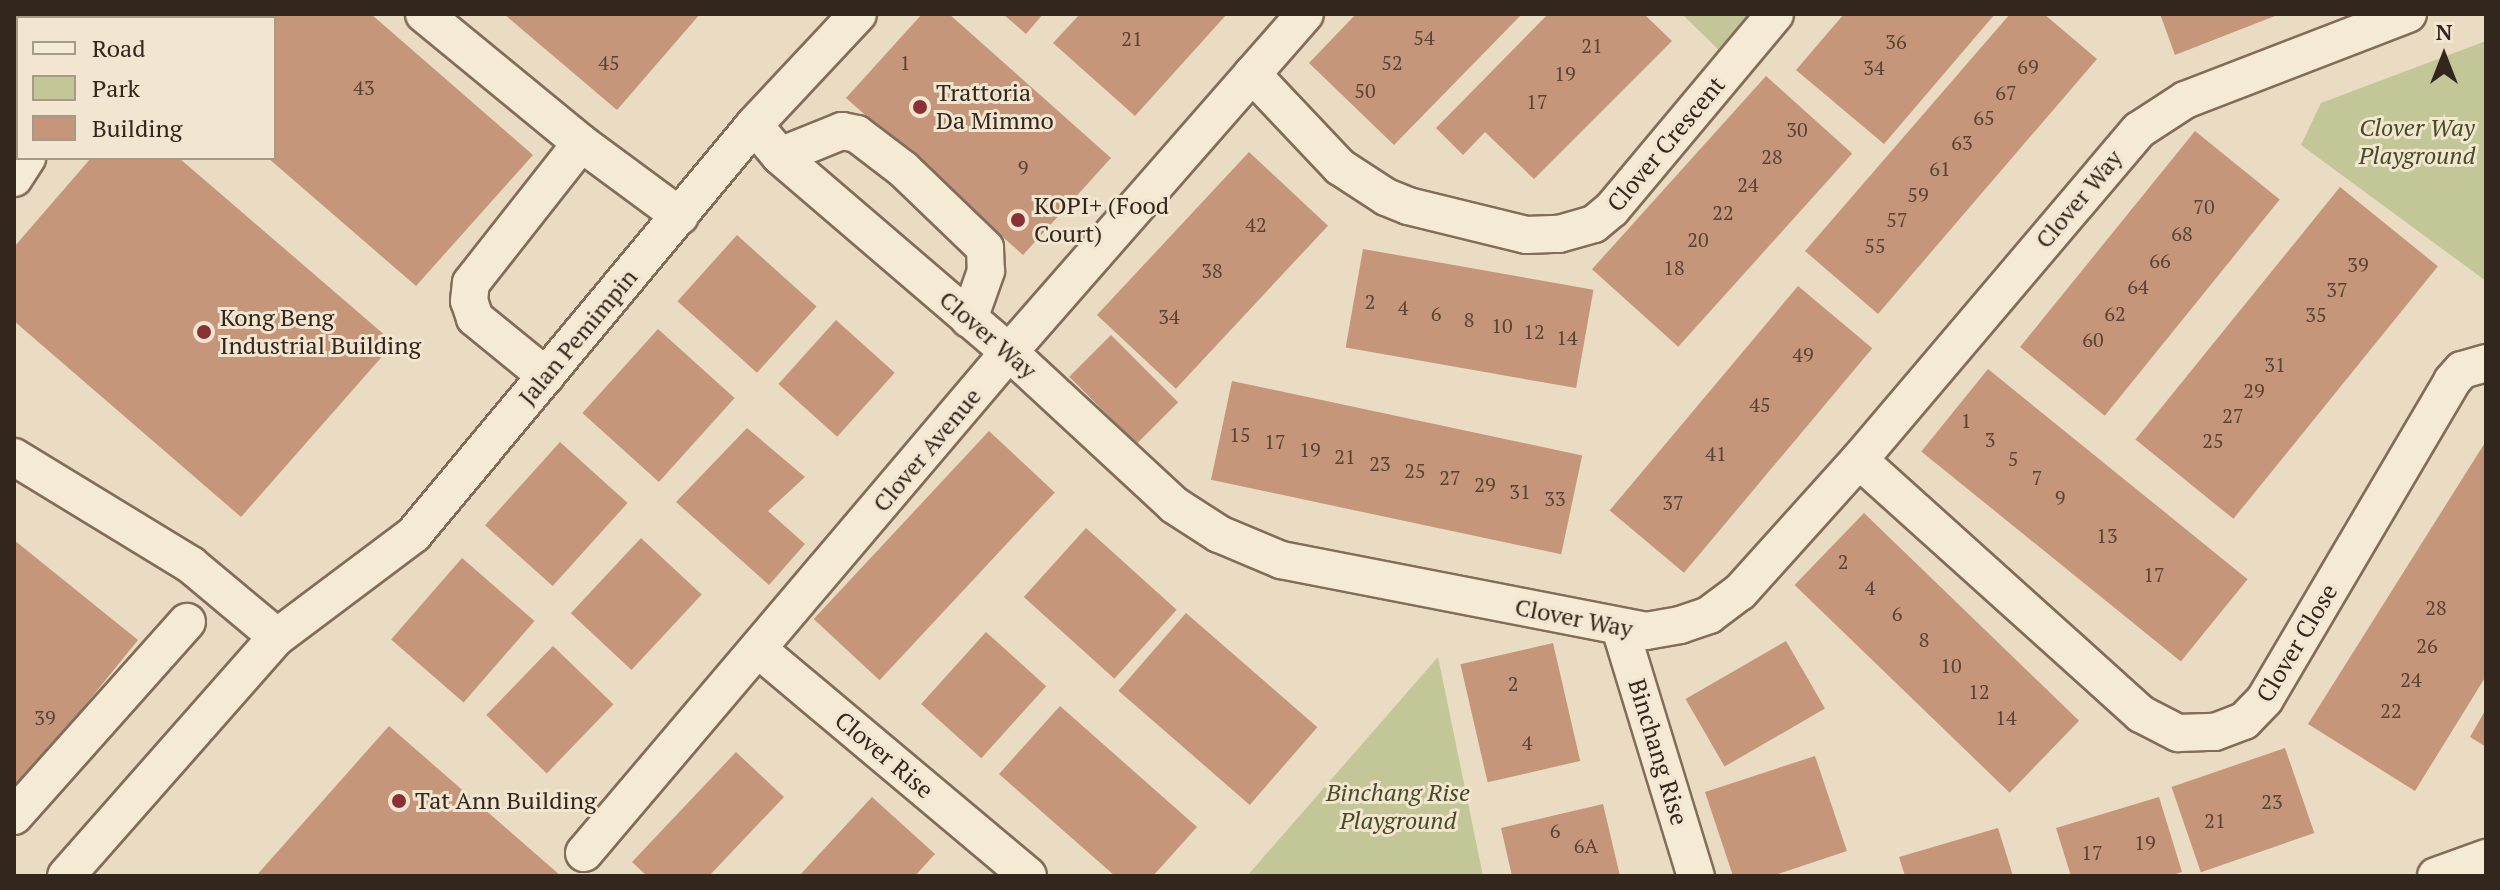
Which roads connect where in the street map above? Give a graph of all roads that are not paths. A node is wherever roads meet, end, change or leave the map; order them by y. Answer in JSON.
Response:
{"nodes":[{"id":1,"x":424,"y":14,"type":"edge"},
{"id":2,"x":858,"y":14,"type":"edge"},
{"id":3,"x":1305,"y":14,"type":"edge"},
{"id":4,"x":1775,"y":14,"type":"edge"},
{"id":5,"x":2408,"y":14,"type":"edge"},
{"id":6,"x":1252,"y":74,"type":"junction"},
{"id":7,"x":754,"y":125,"type":"junction"},
{"id":8,"x":581,"y":143,"type":"junction"},
{"id":9,"x":780,"y":156,"type":"junction"},
{"id":10,"x":26,"y":160,"type":"edge"},
{"id":11,"x":14,"y":178,"type":"edge"},
{"id":12,"x":680,"y":216,"type":"junction"},
{"id":13,"x":969,"y":319,"type":"junction"},
{"id":14,"x":1009,"y":352,"type":"junction"},
{"id":15,"x":2486,"y":363,"type":"edge"},
{"id":16,"x":546,"y":376,"type":"junction"},
{"id":17,"x":14,"y":457,"type":"edge"},
{"id":18,"x":1859,"y":460,"type":"junction"},
{"id":19,"x":187,"y":622,"type":"dead end"},
{"id":20,"x":1620,"y":628,"type":"junction"},
{"id":21,"x":277,"y":637,"type":"junction"},
{"id":22,"x":759,"y":650,"type":"junction"},
{"id":23,"x":14,"y":816,"type":"edge"},
{"id":24,"x":584,"y":853,"type":"dead end"},
{"id":25,"x":2486,"y":858,"type":"edge"},
{"id":26,"x":1011,"y":871,"type":"edge"},
{"id":27,"x":66,"y":876,"type":"edge"},
{"id":28,"x":1696,"y":876,"type":"edge"},
{"id":29,"x":2436,"y":876,"type":"edge"}],
"edges":[{"from":1,"to":8,"type":"street"},
{"from":2,"to":7,"type":"street","name":"Jalan Pemimpin"},
{"from":3,"to":6,"type":"street","name":"Clover Avenue"},
{"from":4,"to":6,"type":"street","name":"Clover Crescent"},
{"from":5,"to":18,"type":"street","name":"Clover Way"},
{"from":6,"to":14,"type":"street","name":"Clover Avenue"},
{"from":7,"to":9,"type":"street","name":"Clover Way"},
{"from":7,"to":12,"type":"street","name":"Jalan Pemimpin"},
{"from":8,"to":12,"type":"street"},
{"from":8,"to":16,"type":"street"},
{"from":9,"to":13,"type":"street","name":"Clover Way"},
{"from":9,"to":13,"type":"street"},
{"from":10,"to":11,"type":"street"},
{"from":12,"to":16,"type":"street","name":"Jalan Pemimpin"},
{"from":13,"to":14,"type":"street","name":"Clover Way"},
{"from":14,"to":20,"type":"street","name":"Clover Way"},
{"from":14,"to":22,"type":"street","name":"Clover Avenue"},
{"from":15,"to":18,"type":"street","name":"Clover Close"},
{"from":16,"to":21,"type":"street","name":"Jalan Pemimpin"},
{"from":17,"to":21,"type":"street"},
{"from":18,"to":20,"type":"street","name":"Clover Way"},
{"from":19,"to":23,"type":"street"},
{"from":20,"to":28,"type":"street","name":"Binchang Rise"},
{"from":21,"to":27,"type":"street","name":"Jalan Pemimpin"},
{"from":22,"to":24,"type":"street","name":"Clover Avenue"},
{"from":22,"to":26,"type":"street","name":"Clover Rise"},
{"from":25,"to":29,"type":"street"}]}
